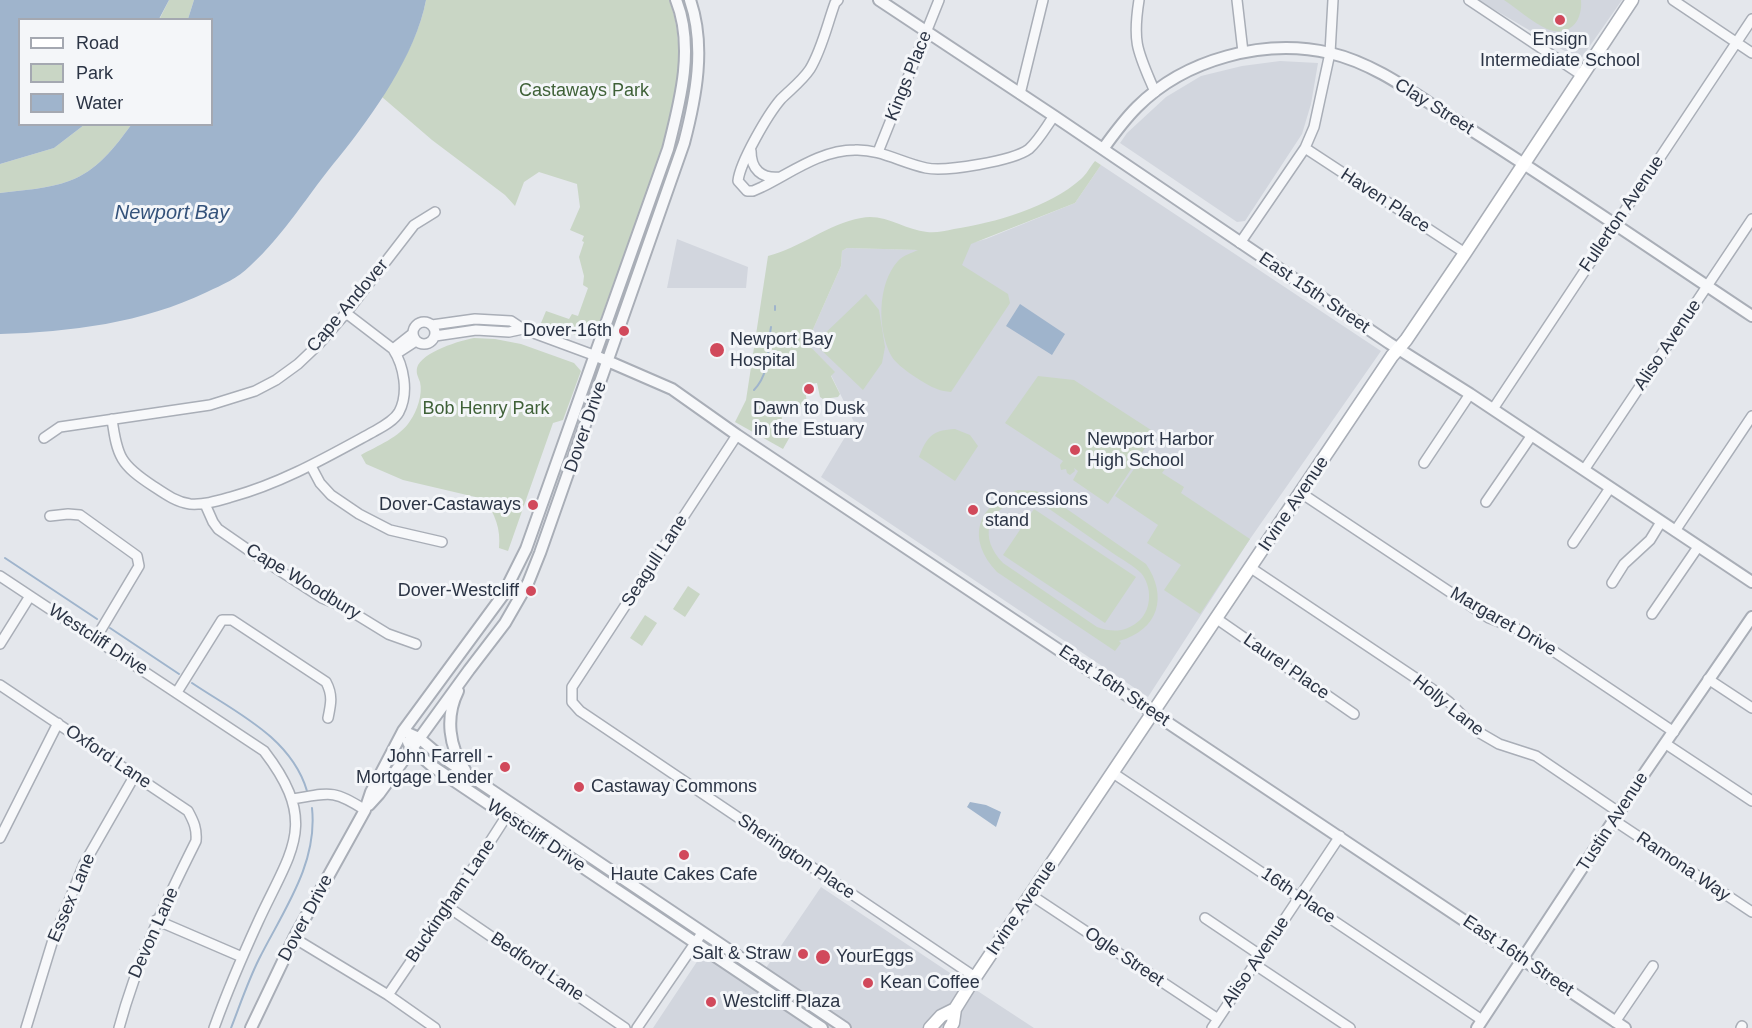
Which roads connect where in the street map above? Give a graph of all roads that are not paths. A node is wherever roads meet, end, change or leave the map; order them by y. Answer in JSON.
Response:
{"nodes":[{"id":1,"x":676,"y":0,"type":"edge"},
{"id":2,"x":690,"y":0,"type":"edge"},
{"id":3,"x":838,"y":0,"type":"edge"},
{"id":4,"x":879,"y":0,"type":"edge"},
{"id":5,"x":939,"y":0,"type":"edge"},
{"id":6,"x":1043,"y":0,"type":"edge"},
{"id":7,"x":1139,"y":0,"type":"edge"},
{"id":8,"x":1237,"y":0,"type":"edge"},
{"id":9,"x":1333,"y":0,"type":"edge"},
{"id":10,"x":1469,"y":0,"type":"edge"},
{"id":11,"x":1632,"y":0,"type":"edge"},
{"id":12,"x":1673,"y":0,"type":"edge"},
{"id":13,"x":1752,"y":19,"type":"edge"},
{"id":14,"x":927,"y":32,"type":"junction"},
{"id":15,"x":1737,"y":42,"type":"junction"},
{"id":16,"x":1244,"y":52,"type":"junction"},
{"id":17,"x":1330,"y":53,"type":"junction"},
{"id":18,"x":1752,"y":53,"type":"edge"},
{"id":19,"x":1583,"y":76,"type":"junction"},
{"id":20,"x":1155,"y":92,"type":"junction"},
{"id":21,"x":1020,"y":94,"type":"junction"},
{"id":22,"x":1054,"y":116,"type":"junction"},
{"id":23,"x":1305,"y":148,"type":"junction"},
{"id":24,"x":1103,"y":149,"type":"junction"},
{"id":25,"x":751,"y":150,"type":"junction"},
{"id":26,"x":878,"y":152,"type":"junction"},
{"id":27,"x":1524,"y":163,"type":"junction"},
{"id":28,"x":782,"y":177,"type":"junction"},
{"id":29,"x":435,"y":212,"type":"dead end"},
{"id":30,"x":1752,"y":219,"type":"edge"},
{"id":31,"x":1615,"y":225,"type":"junction"},
{"id":32,"x":1240,"y":243,"type":"junction"},
{"id":33,"x":1465,"y":253,"type":"junction"},
{"id":34,"x":1707,"y":287,"type":"junction"},
{"id":35,"x":346,"y":313,"type":"junction"},
{"id":36,"x":1752,"y":316,"type":"edge"},
{"id":37,"x":475,"y":319,"type":"junction"},
{"id":38,"x":432,"y":325,"type":"junction"},
{"id":39,"x":523,"y":329,"type":"junction"},
{"id":40,"x":475,"y":330,"type":"junction"},
{"id":41,"x":435,"y":336,"type":"junction"},
{"id":42,"x":414,"y":338,"type":"junction"},
{"id":43,"x":1398,"y":349,"type":"junction"},
{"id":44,"x":394,"y":351,"type":"junction"},
{"id":45,"x":596,"y":356,"type":"junction"},
{"id":46,"x":608,"y":361,"type":"junction"},
{"id":47,"x":1470,"y":394,"type":"junction"},
{"id":48,"x":1493,"y":409,"type":"junction"},
{"id":49,"x":1752,"y":416,"type":"edge"},
{"id":50,"x":112,"y":419,"type":"junction"},
{"id":51,"x":737,"y":435,"type":"junction"},
{"id":52,"x":1532,"y":435,"type":"junction"},
{"id":53,"x":44,"y":438,"type":"dead end"},
{"id":54,"x":1424,"y":463,"type":"dead end"},
{"id":55,"x":311,"y":466,"type":"junction"},
{"id":56,"x":1584,"y":470,"type":"junction"},
{"id":57,"x":1610,"y":488,"type":"junction"},
{"id":58,"x":1301,"y":493,"type":"junction"},
{"id":59,"x":1486,"y":502,"type":"dead end"},
{"id":60,"x":205,"y":504,"type":"junction"},
{"id":61,"x":50,"y":516,"type":"dead end"},
{"id":62,"x":1661,"y":522,"type":"junction"},
{"id":63,"x":1675,"y":531,"type":"junction"},
{"id":64,"x":442,"y":542,"type":"dead end"},
{"id":65,"x":1573,"y":543,"type":"dead end"},
{"id":66,"x":1698,"y":547,"type":"junction"},
{"id":67,"x":526,"y":549,"type":"junction"},
{"id":68,"x":540,"y":553,"type":"junction"},
{"id":69,"x":1251,"y":568,"type":"junction"},
{"id":70,"x":0,"y":576,"type":"edge"},
{"id":71,"x":1752,"y":582,"type":"edge"},
{"id":72,"x":1612,"y":583,"type":"dead end"},
{"id":73,"x":30,"y":596,"type":"junction"},
{"id":74,"x":1652,"y":614,"type":"dead end"},
{"id":75,"x":1752,"y":617,"type":"edge"},
{"id":76,"x":1217,"y":619,"type":"junction"},
{"id":77,"x":96,"y":638,"type":"junction"},
{"id":78,"x":0,"y":644,"type":"edge"},
{"id":79,"x":416,"y":644,"type":"dead end"},
{"id":80,"x":469,"y":670,"type":"junction"},
{"id":81,"x":1708,"y":679,"type":"junction"},
{"id":82,"x":0,"y":685,"type":"edge"},
{"id":83,"x":572,"y":687,"type":"joint"},
{"id":84,"x":177,"y":692,"type":"junction"},
{"id":85,"x":1752,"y":708,"type":"edge"},
{"id":86,"x":1153,"y":712,"type":"junction"},
{"id":87,"x":1354,"y":714,"type":"dead end"},
{"id":88,"x":328,"y":718,"type":"dead end"},
{"id":89,"x":58,"y":723,"type":"junction"},
{"id":90,"x":403,"y":731,"type":"junction"},
{"id":91,"x":1674,"y":732,"type":"junction"},
{"id":92,"x":419,"y":738,"type":"junction"},
{"id":93,"x":1666,"y":744,"type":"junction"},
{"id":94,"x":411,"y":748,"type":"junction"},
{"id":95,"x":1113,"y":773,"type":"junction"},
{"id":96,"x":467,"y":774,"type":"junction"},
{"id":97,"x":135,"y":775,"type":"junction"},
{"id":98,"x":293,"y":799,"type":"junction"},
{"id":99,"x":1752,"y":801,"type":"edge"},
{"id":100,"x":513,"y":806,"type":"junction"},
{"id":101,"x":365,"y":810,"type":"junction"},
{"id":102,"x":507,"y":817,"type":"junction"},
{"id":103,"x":1617,"y":817,"type":"junction"},
{"id":104,"x":1340,"y":836,"type":"junction"},
{"id":105,"x":0,"y":838,"type":"edge"},
{"id":106,"x":196,"y":841,"type":"joint"},
{"id":107,"x":1031,"y":895,"type":"junction"},
{"id":108,"x":1299,"y":897,"type":"junction"},
{"id":109,"x":448,"y":907,"type":"junction"},
{"id":110,"x":1752,"y":912,"type":"edge"},
{"id":111,"x":1205,"y":918,"type":"dead end"},
{"id":112,"x":156,"y":920,"type":"junction"},
{"id":113,"x":702,"y":933,"type":"junction"},
{"id":114,"x":294,"y":938,"type":"junction"},
{"id":115,"x":696,"y":944,"type":"junction"},
{"id":116,"x":1260,"y":955,"type":"junction"},
{"id":117,"x":242,"y":957,"type":"junction"},
{"id":118,"x":1522,"y":958,"type":"junction"},
{"id":119,"x":1254,"y":964,"type":"junction"},
{"id":120,"x":1653,"y":966,"type":"dead end"},
{"id":121,"x":975,"y":977,"type":"junction"},
{"id":122,"x":773,"y":980,"type":"junction"},
{"id":123,"x":765,"y":991,"type":"junction"},
{"id":124,"x":388,"y":995,"type":"junction"},
{"id":125,"x":955,"y":1009,"type":"junction"},
{"id":126,"x":804,"y":1016,"type":"junction"},
{"id":127,"x":1218,"y":1019,"type":"junction"},
{"id":128,"x":1479,"y":1024,"type":"edge"},
{"id":129,"x":1620,"y":1025,"type":"edge"},
{"id":130,"x":843,"y":1026,"type":"edge"},
{"id":131,"x":255,"y":1027,"type":"edge"},
{"id":132,"x":26,"y":1028,"type":"edge"},
{"id":133,"x":119,"y":1028,"type":"edge"},
{"id":134,"x":214,"y":1028,"type":"edge"},
{"id":135,"x":435,"y":1028,"type":"edge"},
{"id":136,"x":625,"y":1028,"type":"edge"},
{"id":137,"x":637,"y":1028,"type":"edge"},
{"id":138,"x":822,"y":1028,"type":"edge"},
{"id":139,"x":930,"y":1028,"type":"edge"},
{"id":140,"x":950,"y":1028,"type":"edge"},
{"id":141,"x":1212,"y":1028,"type":"edge"},
{"id":142,"x":1350,"y":1028,"type":"edge"}],
"edges":[{"from":1,"to":45,"type":"street","name":"Dover Drive"},
{"from":2,"to":46,"type":"street","name":"Dover Drive"},
{"from":3,"to":25,"type":"street"},
{"from":4,"to":14,"type":"street","name":"East 15th Street"},
{"from":5,"to":14,"type":"street","name":"Kings Place"},
{"from":6,"to":21,"type":"street"},
{"from":7,"to":20,"type":"street"},
{"from":8,"to":16,"type":"street"},
{"from":9,"to":17,"type":"street"},
{"from":10,"to":19,"type":"street"},
{"from":11,"to":19,"type":"main road","name":"Irvine Avenue"},
{"from":12,"to":15,"type":"street"},
{"from":13,"to":15,"type":"street","name":"Fullerton Avenue"},
{"from":14,"to":21,"type":"street","name":"East 15th Street"},
{"from":14,"to":26,"type":"street","name":"Kings Place"},
{"from":15,"to":18,"type":"street"},
{"from":15,"to":31,"type":"street","name":"Fullerton Avenue"},
{"from":16,"to":17,"type":"street","name":"Clay Street"},
{"from":16,"to":20,"type":"street","name":"Clay Street"},
{"from":17,"to":23,"type":"street"},
{"from":17,"to":27,"type":"street","name":"Clay Street"},
{"from":19,"to":27,"type":"main road","name":"Irvine Avenue"},
{"from":20,"to":24,"type":"street","name":"Clay Street"},
{"from":21,"to":22,"type":"street","name":"East 15th Street"},
{"from":22,"to":24,"type":"street","name":"East 15th Street"},
{"from":22,"to":26,"type":"street"},
{"from":23,"to":32,"type":"street"},
{"from":23,"to":33,"type":"street","name":"Haven Place"},
{"from":24,"to":32,"type":"street","name":"East 15th Street"},
{"from":25,"to":28,"type":"street"},
{"from":25,"to":28,"type":"street"},
{"from":26,"to":28,"type":"street"},
{"from":27,"to":31,"type":"street","name":"Clay Street"},
{"from":27,"to":33,"type":"main road","name":"Irvine Avenue"},
{"from":29,"to":35,"type":"street","name":"Cape Andover"},
{"from":30,"to":34,"type":"street","name":"Aliso Avenue"},
{"from":31,"to":34,"type":"street","name":"Clay Street"},
{"from":31,"to":48,"type":"street","name":"Fullerton Avenue"},
{"from":32,"to":43,"type":"street","name":"East 15th Street"},
{"from":33,"to":43,"type":"main road","name":"Irvine Avenue"},
{"from":34,"to":36,"type":"street","name":"Clay Street"},
{"from":34,"to":56,"type":"street","name":"Aliso Avenue"},
{"from":35,"to":44,"type":"street"},
{"from":35,"to":50,"type":"street","name":"Cape Andover"},
{"from":37,"to":38,"type":"street"},
{"from":37,"to":39,"type":"street"},
{"from":37,"to":40,"type":"street"},
{"from":38,"to":41,"type":"street"},
{"from":38,"to":42,"type":"street"},
{"from":39,"to":40,"type":"street"},
{"from":39,"to":45,"type":"street"},
{"from":40,"to":41,"type":"street"},
{"from":41,"to":42,"type":"street"},
{"from":42,"to":44,"type":"street"},
{"from":43,"to":47,"type":"street","name":"East 15th Street"},
{"from":43,"to":58,"type":"main road","name":"Irvine Avenue"},
{"from":44,"to":55,"type":"street"},
{"from":45,"to":46,"type":"street","name":"East 16th Street"},
{"from":45,"to":67,"type":"street","name":"Dover Drive"},
{"from":46,"to":51,"type":"street","name":"East 16th Street"},
{"from":46,"to":68,"type":"street","name":"Dover Drive"},
{"from":47,"to":48,"type":"street","name":"East 15th Street"},
{"from":47,"to":54,"type":"street"},
{"from":48,"to":52,"type":"street","name":"East 15th Street"},
{"from":49,"to":63,"type":"street"},
{"from":50,"to":53,"type":"street","name":"Cape Andover"},
{"from":50,"to":60,"type":"street"},
{"from":51,"to":83,"type":"street","name":"Seagull Lane"},
{"from":51,"to":86,"type":"street","name":"East 16th Street"},
{"from":52,"to":56,"type":"street","name":"East 15th Street"},
{"from":52,"to":59,"type":"street"},
{"from":55,"to":60,"type":"street"},
{"from":55,"to":64,"type":"street"},
{"from":56,"to":57,"type":"street","name":"East 15th Street"},
{"from":57,"to":62,"type":"street","name":"East 15th Street"},
{"from":57,"to":65,"type":"street"},
{"from":58,"to":69,"type":"main road","name":"Irvine Avenue"},
{"from":58,"to":91,"type":"street","name":"Margaret Drive"},
{"from":60,"to":79,"type":"street","name":"Cape Woodbury"},
{"from":61,"to":77,"type":"street"},
{"from":62,"to":63,"type":"street","name":"East 15th Street"},
{"from":62,"to":72,"type":"street"},
{"from":63,"to":66,"type":"street","name":"East 15th Street"},
{"from":66,"to":71,"type":"street","name":"East 15th Street"},
{"from":66,"to":74,"type":"street"},
{"from":67,"to":68,"type":"street"},
{"from":67,"to":90,"type":"street","name":"Dover Drive"},
{"from":68,"to":80,"type":"street","name":"Dover Drive"},
{"from":69,"to":76,"type":"main road","name":"Irvine Avenue"},
{"from":69,"to":103,"type":"street","name":"Holly Lane"},
{"from":70,"to":73,"type":"street","name":"Westcliff Drive"},
{"from":73,"to":77,"type":"street","name":"Westcliff Drive"},
{"from":73,"to":78,"type":"street"},
{"from":75,"to":81,"type":"street","name":"Tustin Avenue"},
{"from":76,"to":86,"type":"main road","name":"Irvine Avenue"},
{"from":76,"to":87,"type":"street","name":"Laurel Place"},
{"from":77,"to":84,"type":"street","name":"Westcliff Drive"},
{"from":80,"to":92,"type":"street","name":"Dover Drive"},
{"from":80,"to":96,"type":"street"},
{"from":81,"to":85,"type":"street"},
{"from":81,"to":91,"type":"street","name":"Tustin Avenue"},
{"from":82,"to":89,"type":"street","name":"Oxford Lane"},
{"from":83,"to":121,"type":"street","name":"Sherington Place"},
{"from":84,"to":88,"type":"street"},
{"from":84,"to":98,"type":"street","name":"Westcliff Drive"},
{"from":86,"to":95,"type":"main road","name":"Irvine Avenue"},
{"from":86,"to":104,"type":"street","name":"East 16th Street"},
{"from":89,"to":97,"type":"street","name":"Oxford Lane"},
{"from":89,"to":105,"type":"street"},
{"from":90,"to":92,"type":"street","name":"Westcliff Drive"},
{"from":90,"to":94,"type":"street","name":"Westcliff Drive"},
{"from":90,"to":101,"type":"street","name":"Dover Drive"},
{"from":91,"to":93,"type":"street","name":"Tustin Avenue"},
{"from":92,"to":94,"type":"street","name":"Dover Drive"},
{"from":92,"to":96,"type":"street","name":"Westcliff Drive"},
{"from":93,"to":99,"type":"street"},
{"from":93,"to":103,"type":"street","name":"Tustin Avenue"},
{"from":94,"to":101,"type":"street","name":"Dover Drive"},
{"from":94,"to":102,"type":"street","name":"Westcliff Drive"},
{"from":95,"to":107,"type":"main road","name":"Irvine Avenue"},
{"from":95,"to":108,"type":"street","name":"16th Place"},
{"from":96,"to":100,"type":"street","name":"Westcliff Drive"},
{"from":97,"to":106,"type":"street","name":"Oxford Lane"},
{"from":97,"to":132,"type":"street","name":"Essex Lane"},
{"from":98,"to":101,"type":"street"},
{"from":98,"to":117,"type":"street"},
{"from":100,"to":102,"type":"street","name":"Buckingham Lane"},
{"from":100,"to":113,"type":"street","name":"Westcliff Drive"},
{"from":101,"to":114,"type":"street","name":"Dover Drive"},
{"from":102,"to":109,"type":"street","name":"Buckingham Lane"},
{"from":102,"to":115,"type":"street","name":"Westcliff Drive"},
{"from":103,"to":110,"type":"street","name":"Ramona Way"},
{"from":103,"to":118,"type":"street","name":"Tustin Avenue"},
{"from":104,"to":108,"type":"street","name":"Aliso Avenue"},
{"from":104,"to":118,"type":"street","name":"East 16th Street"},
{"from":106,"to":112,"type":"street","name":"Devon Lane"},
{"from":107,"to":121,"type":"main road","name":"Irvine Avenue"},
{"from":107,"to":127,"type":"street","name":"Ogle Street"},
{"from":108,"to":116,"type":"street","name":"Aliso Avenue"},
{"from":108,"to":128,"type":"street","name":"16th Place"},
{"from":109,"to":124,"type":"street","name":"Buckingham Lane"},
{"from":109,"to":136,"type":"street","name":"Bedford Lane"},
{"from":111,"to":116,"type":"street"},
{"from":112,"to":117,"type":"street"},
{"from":112,"to":133,"type":"street","name":"Devon Lane"},
{"from":113,"to":115,"type":"street"},
{"from":113,"to":122,"type":"street","name":"Westcliff Drive"},
{"from":114,"to":124,"type":"street"},
{"from":114,"to":131,"type":"street","name":"Dover Drive"},
{"from":115,"to":123,"type":"street","name":"Westcliff Drive"},
{"from":115,"to":137,"type":"street"},
{"from":116,"to":119,"type":"street","name":"Aliso Avenue"},
{"from":117,"to":134,"type":"street"},
{"from":118,"to":128,"type":"street","name":"Tustin Avenue"},
{"from":118,"to":129,"type":"street","name":"East 16th Street"},
{"from":119,"to":127,"type":"street","name":"Aliso Avenue"},
{"from":119,"to":142,"type":"street"},
{"from":120,"to":129,"type":"street"},
{"from":121,"to":125,"type":"main road","name":"Irvine Avenue"},
{"from":122,"to":123,"type":"street"},
{"from":122,"to":130,"type":"street","name":"Westcliff Drive"},
{"from":123,"to":126,"type":"street","name":"Westcliff Drive"},
{"from":124,"to":135,"type":"street"},
{"from":125,"to":139,"type":"main road","name":"Irvine Avenue"},
{"from":125,"to":140,"type":"main road","name":"Irvine Avenue"},
{"from":126,"to":130,"type":"street"},
{"from":126,"to":138,"type":"street","name":"Westcliff Drive"},
{"from":127,"to":141,"type":"street","name":"Aliso Avenue"}]}
